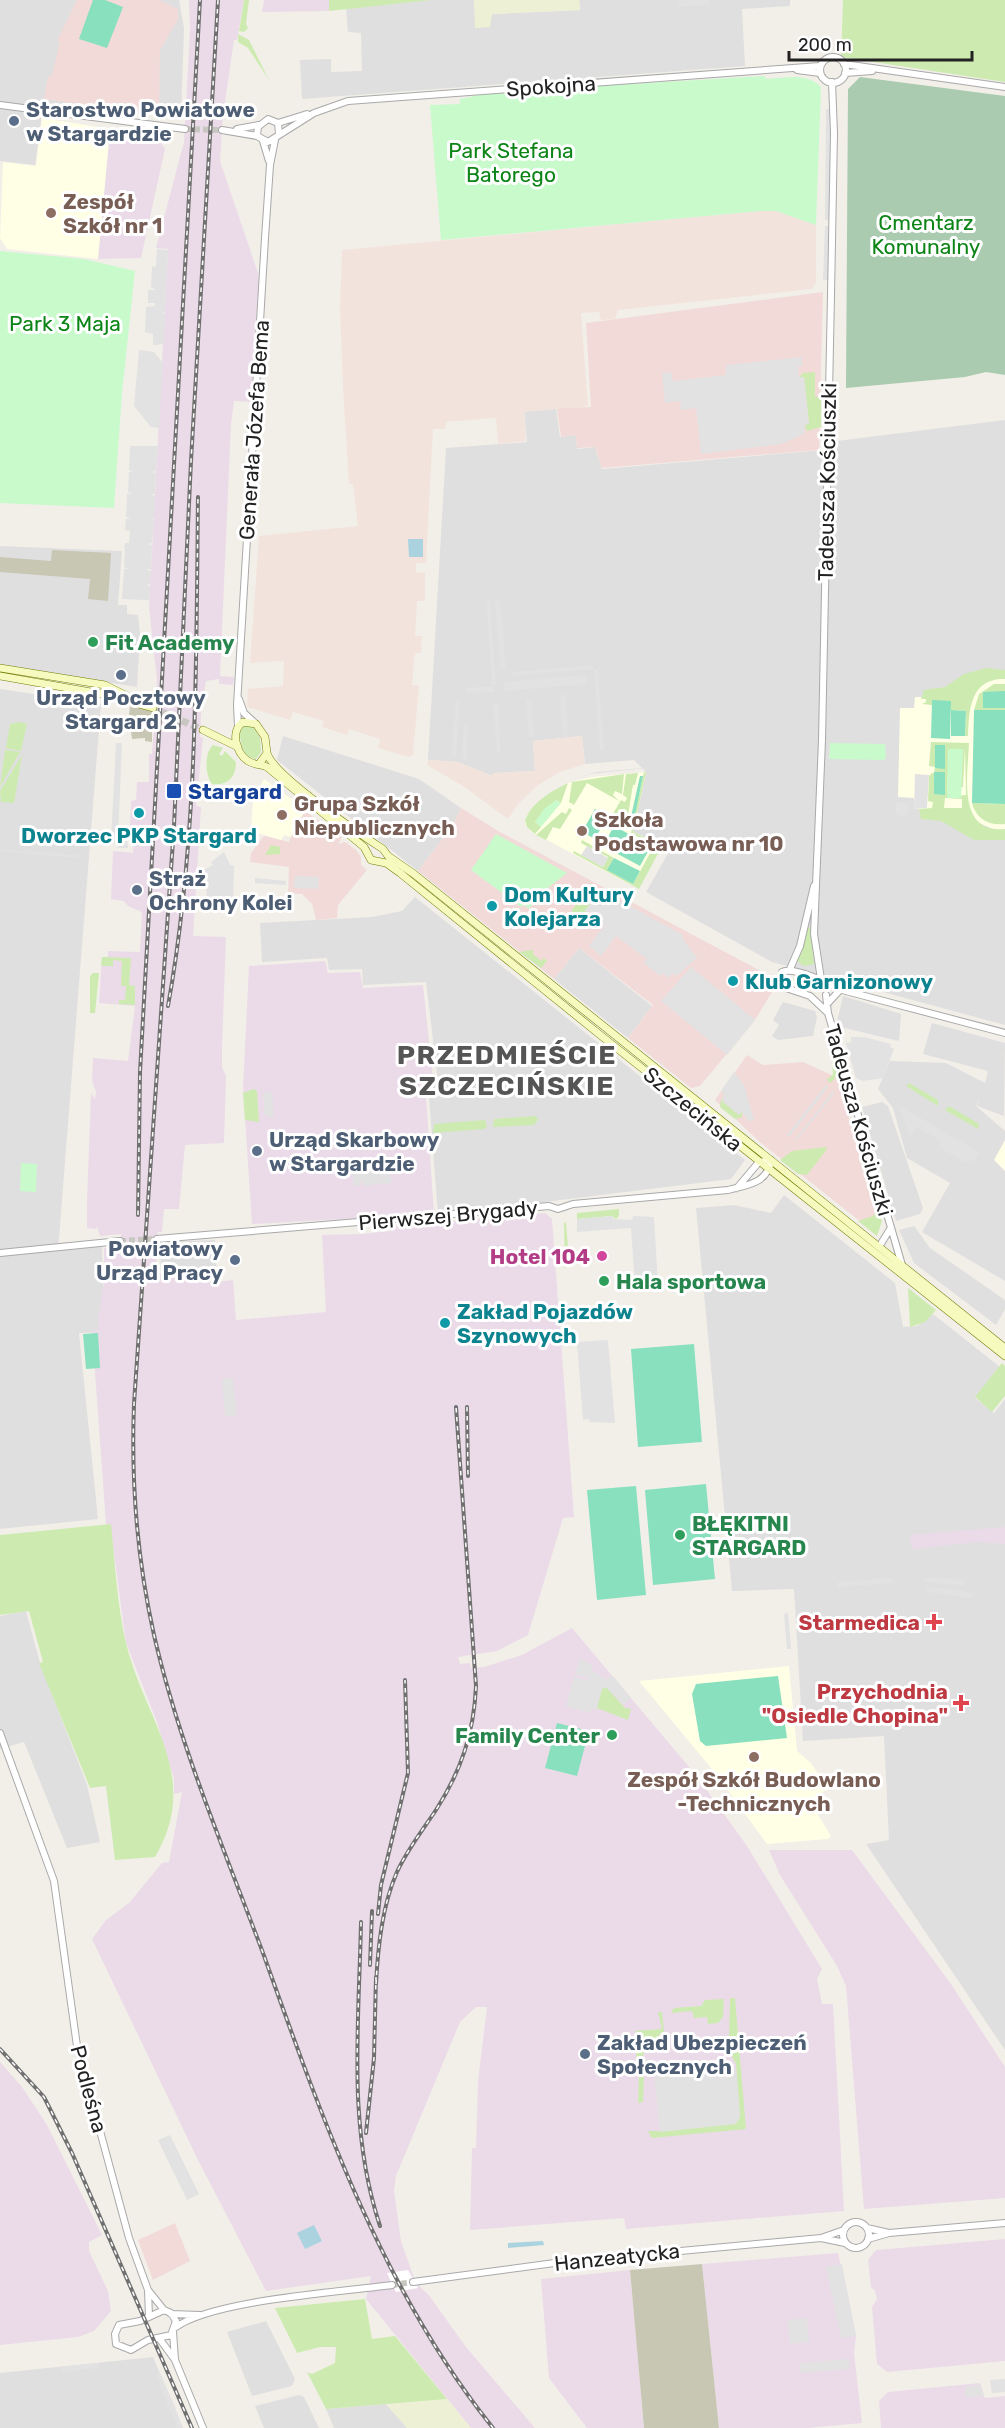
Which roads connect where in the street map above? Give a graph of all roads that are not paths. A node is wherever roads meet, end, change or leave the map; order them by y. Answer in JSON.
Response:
{"nodes":[{"id":1,"x":844,"y":64,"type":"junction"},
{"id":2,"x":820,"y":69,"type":"junction"},
{"id":3,"x":891,"y":72,"type":"junction"},
{"id":4,"x":845,"y":74,"type":"junction"},
{"id":5,"x":832,"y":82,"type":"junction"},
{"id":6,"x":1005,"y":87,"type":"edge"},
{"id":7,"x":0,"y":105,"type":"edge"},
{"id":8,"x":314,"y":113,"type":"junction"},
{"id":9,"x":278,"y":123,"type":"junction"},
{"id":10,"x":260,"y":124,"type":"junction"},
{"id":11,"x":185,"y":129,"type":"tunnel mouth"},
{"id":12,"x":222,"y":130,"type":"tunnel mouth"},
{"id":13,"x":232,"y":130,"type":"junction"},
{"id":14,"x":257,"y":136,"type":"junction"},
{"id":15,"x":277,"y":137,"type":"junction"},
{"id":16,"x":263,"y":141,"type":"junction"},
{"id":17,"x":270,"y":165,"type":"junction"},
{"id":18,"x":0,"y":668,"type":"edge"},
{"id":19,"x":0,"y":676,"type":"edge"},
{"id":20,"x":111,"y":691,"type":"junction"},
{"id":21,"x":102,"y":694,"type":"junction"},
{"id":22,"x":239,"y":695,"type":"junction"},
{"id":23,"x":153,"y":708,"type":"tunnel mouth"},
{"id":24,"x":256,"y":724,"type":"junction"},
{"id":25,"x":237,"y":728,"type":"junction"},
{"id":26,"x":203,"y":730,"type":"tunnel mouth"},
{"id":27,"x":217,"y":735,"type":"junction"},
{"id":28,"x":238,"y":747,"type":"junction"},
{"id":29,"x":267,"y":753,"type":"junction"},
{"id":30,"x":259,"y":764,"type":"junction"},
{"id":31,"x":378,"y":846,"type":"junction"},
{"id":32,"x":368,"y":853,"type":"junction"},
{"id":33,"x":385,"y":853,"type":"junction"},
{"id":34,"x":381,"y":862,"type":"junction"},
{"id":35,"x":816,"y":882,"type":"junction"},
{"id":36,"x":790,"y":969,"type":"junction"},
{"id":37,"x":823,"y":980,"type":"junction"},
{"id":38,"x":840,"y":990,"type":"junction"},
{"id":39,"x":826,"y":994,"type":"junction"},
{"id":40,"x":815,"y":999,"type":"junction"},
{"id":41,"x":827,"y":1004,"type":"junction"},
{"id":42,"x":827,"y":1012,"type":"junction"},
{"id":43,"x":1005,"y":1033,"type":"edge"},
{"id":44,"x":771,"y":1160,"type":"junction"},
{"id":45,"x":759,"y":1162,"type":"junction"},
{"id":46,"x":769,"y":1169,"type":"junction"},
{"id":47,"x":737,"y":1188,"type":"junction"},
{"id":48,"x":890,"y":1228,"type":"junction"},
{"id":49,"x":157,"y":1239,"type":"tunnel mouth"},
{"id":50,"x":120,"y":1241,"type":"tunnel mouth"},
{"id":51,"x":879,"y":1247,"type":"junction"},
{"id":52,"x":895,"y":1247,"type":"junction"},
{"id":53,"x":0,"y":1253,"type":"edge"},
{"id":54,"x":889,"y":1255,"type":"junction"},
{"id":55,"x":902,"y":1265,"type":"junction"},
{"id":56,"x":1005,"y":1348,"type":"edge"},
{"id":57,"x":1005,"y":1356,"type":"edge"},
{"id":58,"x":0,"y":1733,"type":"edge"},
{"id":59,"x":1005,"y":2223,"type":"edge"},
{"id":60,"x":866,"y":2228,"type":"junction"},
{"id":61,"x":844,"y":2230,"type":"junction"},
{"id":62,"x":889,"y":2233,"type":"junction"},
{"id":63,"x":821,"y":2238,"type":"junction"},
{"id":64,"x":868,"y":2239,"type":"junction"},
{"id":65,"x":845,"y":2243,"type":"junction"},
{"id":66,"x":413,"y":2282,"type":"tunnel mouth"},
{"id":67,"x":392,"y":2285,"type":"tunnel mouth"},
{"id":68,"x":148,"y":2290,"type":"junction"},
{"id":69,"x":164,"y":2310,"type":"junction"},
{"id":70,"x":171,"y":2313,"type":"junction"},
{"id":71,"x":200,"y":2315,"type":"junction"},
{"id":72,"x":149,"y":2316,"type":"junction"},
{"id":73,"x":174,"y":2330,"type":"junction"},
{"id":74,"x":159,"y":2338,"type":"junction"},
{"id":75,"x":175,"y":2360,"type":"junction"},
{"id":76,"x":203,"y":2428,"type":"edge"}],
"edges":[{"from":1,"to":2,"type":"street"},
{"from":1,"to":3,"type":"street"},
{"from":1,"to":4,"type":"street"},
{"from":2,"to":5,"type":"street"},
{"from":2,"to":8,"type":"street","name":"Spokojna"},
{"from":3,"to":4,"type":"street"},
{"from":3,"to":6,"type":"street"},
{"from":4,"to":5,"type":"street"},
{"from":5,"to":35,"type":"street","name":"Tadeusza Kościuszki"},
{"from":7,"to":11,"type":"street"},
{"from":8,"to":9,"type":"street","name":"Spokojna"},
{"from":8,"to":15,"type":"street","name":"Spokojna"},
{"from":9,"to":10,"type":"street"},
{"from":9,"to":15,"type":"street"},
{"from":10,"to":13,"type":"street"},
{"from":10,"to":14,"type":"street"},
{"from":12,"to":13,"type":"street"},
{"from":13,"to":14,"type":"street"},
{"from":14,"to":16,"type":"street"},
{"from":15,"to":16,"type":"street"},
{"from":15,"to":17,"type":"street","name":"Generała Józefa Bema"},
{"from":16,"to":17,"type":"street","name":"Generała Józefa Bema"},
{"from":17,"to":22,"type":"street","name":"Generała Józefa Bema"},
{"from":18,"to":20,"type":"main road"},
{"from":19,"to":21,"type":"main road"},
{"from":20,"to":21,"type":"main road"},
{"from":20,"to":21,"type":"main road"},
{"from":20,"to":23,"type":"main road"},
{"from":22,"to":24,"type":"street"},
{"from":22,"to":25,"type":"street","name":"Generała Józefa Bema"},
{"from":24,"to":25,"type":"main road"},
{"from":24,"to":29,"type":"main road"},
{"from":25,"to":27,"type":"main road"},
{"from":25,"to":28,"type":"main road"},
{"from":26,"to":27,"type":"main road"},
{"from":27,"to":28,"type":"main road"},
{"from":28,"to":30,"type":"main road"},
{"from":29,"to":30,"type":"main road"},
{"from":29,"to":31,"type":"main road"},
{"from":30,"to":32,"type":"main road"},
{"from":31,"to":32,"type":"main road"},
{"from":31,"to":33,"type":"main road"},
{"from":32,"to":34,"type":"main road"},
{"from":33,"to":34,"type":"main road"},
{"from":33,"to":44,"type":"main road","name":"Szczecińska"},
{"from":34,"to":45,"type":"main road","name":"Szczecińska"},
{"from":35,"to":36,"type":"street","name":"Tadeusza Kościuszki"},
{"from":35,"to":37,"type":"street","name":"Tadeusza Kościuszki"},
{"from":36,"to":37,"type":"street"},
{"from":36,"to":40,"type":"street","name":"Tadeusza Kościuszki"},
{"from":37,"to":38,"type":"street"},
{"from":37,"to":39,"type":"street","name":"Tadeusza Kościuszki"},
{"from":38,"to":39,"type":"street"},
{"from":38,"to":41,"type":"street"},
{"from":38,"to":43,"type":"street"},
{"from":39,"to":40,"type":"street"},
{"from":39,"to":41,"type":"street","name":"Tadeusza Kościuszki"},
{"from":40,"to":42,"type":"street","name":"Tadeusza Kościuszki"},
{"from":41,"to":42,"type":"street","name":"Tadeusza Kościuszki"},
{"from":42,"to":48,"type":"street","name":"Tadeusza Kościuszki"},
{"from":44,"to":45,"type":"street"},
{"from":44,"to":46,"type":"street"},
{"from":44,"to":51,"type":"main road","name":"Szczecińska"},
{"from":45,"to":46,"type":"main road","name":"Szczecińska"},
{"from":45,"to":47,"type":"street"},
{"from":46,"to":47,"type":"street"},
{"from":46,"to":57,"type":"main road","name":"Szczecińska"},
{"from":47,"to":49,"type":"street","name":"Pierwszej Brygady"},
{"from":48,"to":51,"type":"street","name":"Tadeusza Kościuszki"},
{"from":48,"to":52,"type":"street","name":"Tadeusza Kościuszki"},
{"from":50,"to":53,"type":"street"},
{"from":51,"to":54,"type":"main road","name":"Szczecińska"},
{"from":52,"to":54,"type":"street"},
{"from":52,"to":55,"type":"street","name":"Tadeusza Kościuszki"},
{"from":54,"to":55,"type":"main road","name":"Szczecińska"},
{"from":55,"to":56,"type":"main road","name":"Szczecińska"},
{"from":58,"to":68,"type":"street","name":"Podleśna"},
{"from":59,"to":62,"type":"street"},
{"from":60,"to":61,"type":"street"},
{"from":60,"to":62,"type":"street"},
{"from":60,"to":64,"type":"street"},
{"from":61,"to":63,"type":"street","name":"Hanzeatycka"},
{"from":61,"to":65,"type":"street"},
{"from":62,"to":64,"type":"street"},
{"from":63,"to":65,"type":"street","name":"Hanzeatycka"},
{"from":63,"to":66,"type":"street","name":"Hanzeatycka"},
{"from":64,"to":65,"type":"street"},
{"from":67,"to":71,"type":"street"},
{"from":68,"to":69,"type":"street","name":"Podleśna"},
{"from":68,"to":72,"type":"street","name":"Podleśna"},
{"from":69,"to":70,"type":"street"},
{"from":69,"to":72,"type":"street"},
{"from":70,"to":71,"type":"street"},
{"from":70,"to":73,"type":"street"},
{"from":71,"to":73,"type":"street"},
{"from":72,"to":74,"type":"street"},
{"from":73,"to":74,"type":"street"},
{"from":73,"to":75,"type":"street"},
{"from":74,"to":75,"type":"street"},
{"from":75,"to":76,"type":"street"}]}
